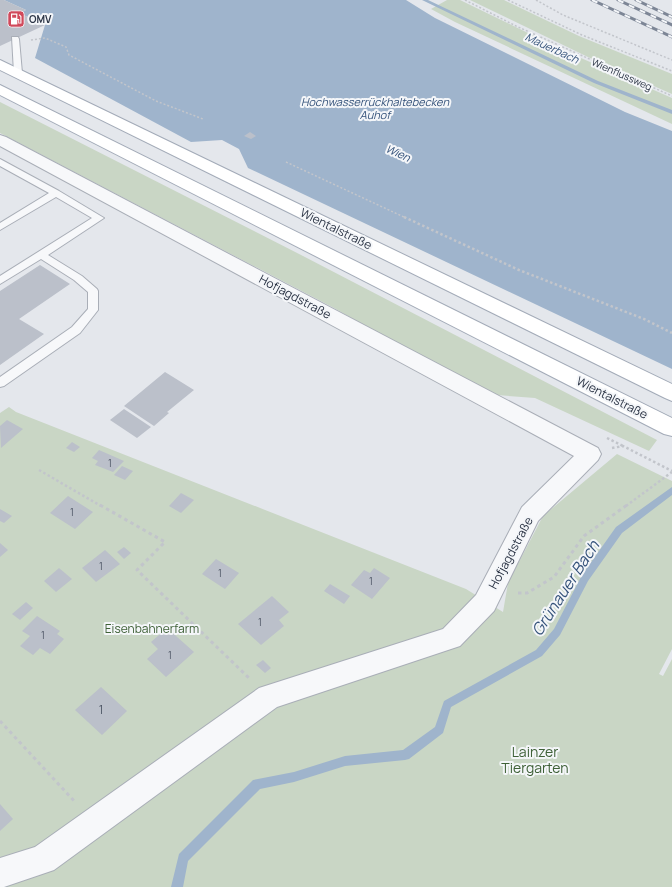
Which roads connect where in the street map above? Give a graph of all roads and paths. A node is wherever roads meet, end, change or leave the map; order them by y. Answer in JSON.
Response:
{"nodes":[{"id":1,"x":465,"y":0,"type":"edge"},
{"id":2,"x":508,"y":0,"type":"edge"},
{"id":3,"x":536,"y":0,"type":"edge"},
{"id":4,"x":15,"y":39,"type":"dead end"},
{"id":5,"x":26,"y":40,"type":"dead end"},
{"id":6,"x":672,"y":60,"type":"edge"},
{"id":7,"x":0,"y":64,"type":"edge"},
{"id":8,"x":672,"y":71,"type":"edge"},
{"id":9,"x":18,"y":73,"type":"junction"},
{"id":10,"x":0,"y":89,"type":"edge"},
{"id":11,"x":672,"y":96,"type":"edge"},
{"id":12,"x":203,"y":119,"type":"dead end"},
{"id":13,"x":0,"y":140,"type":"edge"},
{"id":14,"x":286,"y":162,"type":"dead end"},
{"id":15,"x":2,"y":165,"type":"edge"},
{"id":16,"x":56,"y":193,"type":"junction"},
{"id":17,"x":0,"y":227,"type":"edge"},
{"id":18,"x":42,"y":254,"type":"junction"},
{"id":19,"x":0,"y":281,"type":"edge"},
{"id":20,"x":672,"y":333,"type":"edge"},
{"id":21,"x":0,"y":383,"type":"edge"},
{"id":22,"x":672,"y":392,"type":"edge"},
{"id":23,"x":669,"y":427,"type":"edge"},
{"id":24,"x":590,"y":454,"type":"junction"},
{"id":25,"x":39,"y":470,"type":"dead end"},
{"id":26,"x":672,"y":472,"type":"edge"},
{"id":27,"x":487,"y":598,"type":"junction"},
{"id":28,"x":269,"y":697,"type":"junction"},
{"id":29,"x":0,"y":721,"type":"edge"},
{"id":30,"x":94,"y":822,"type":"junction"},
{"id":31,"x":0,"y":873,"type":"edge"}],
"edges":[{"from":1,"to":11,"type":"path","name":"Wienflussweg"},
{"from":2,"to":8,"type":"path"},
{"from":3,"to":6,"type":"path"},
{"from":4,"to":9,"type":"lane"},
{"from":5,"to":12,"type":"path"},
{"from":7,"to":9,"type":"main road","name":"Wientalstraße"},
{"from":9,"to":22,"type":"main road","name":"Wientalstraße"},
{"from":10,"to":23,"type":"main road","name":"Wientalstraße"},
{"from":13,"to":24,"type":"street","name":"Hofjagdstraße"},
{"from":14,"to":20,"type":"path"},
{"from":15,"to":16,"type":"lane"},
{"from":16,"to":17,"type":"lane"},
{"from":16,"to":18,"type":"lane"},
{"from":18,"to":19,"type":"lane"},
{"from":18,"to":21,"type":"lane"},
{"from":24,"to":26,"type":"path"},
{"from":24,"to":27,"type":"street","name":"Hofjagdstraße"},
{"from":25,"to":28,"type":"path"},
{"from":26,"to":27,"type":"path"},
{"from":27,"to":28,"type":"street","name":"Hofjagdstraße"},
{"from":28,"to":30,"type":"street","name":"Hofjagdstraße"},
{"from":29,"to":30,"type":"path"},
{"from":30,"to":31,"type":"street","name":"Hofjagdstraße"}]}
